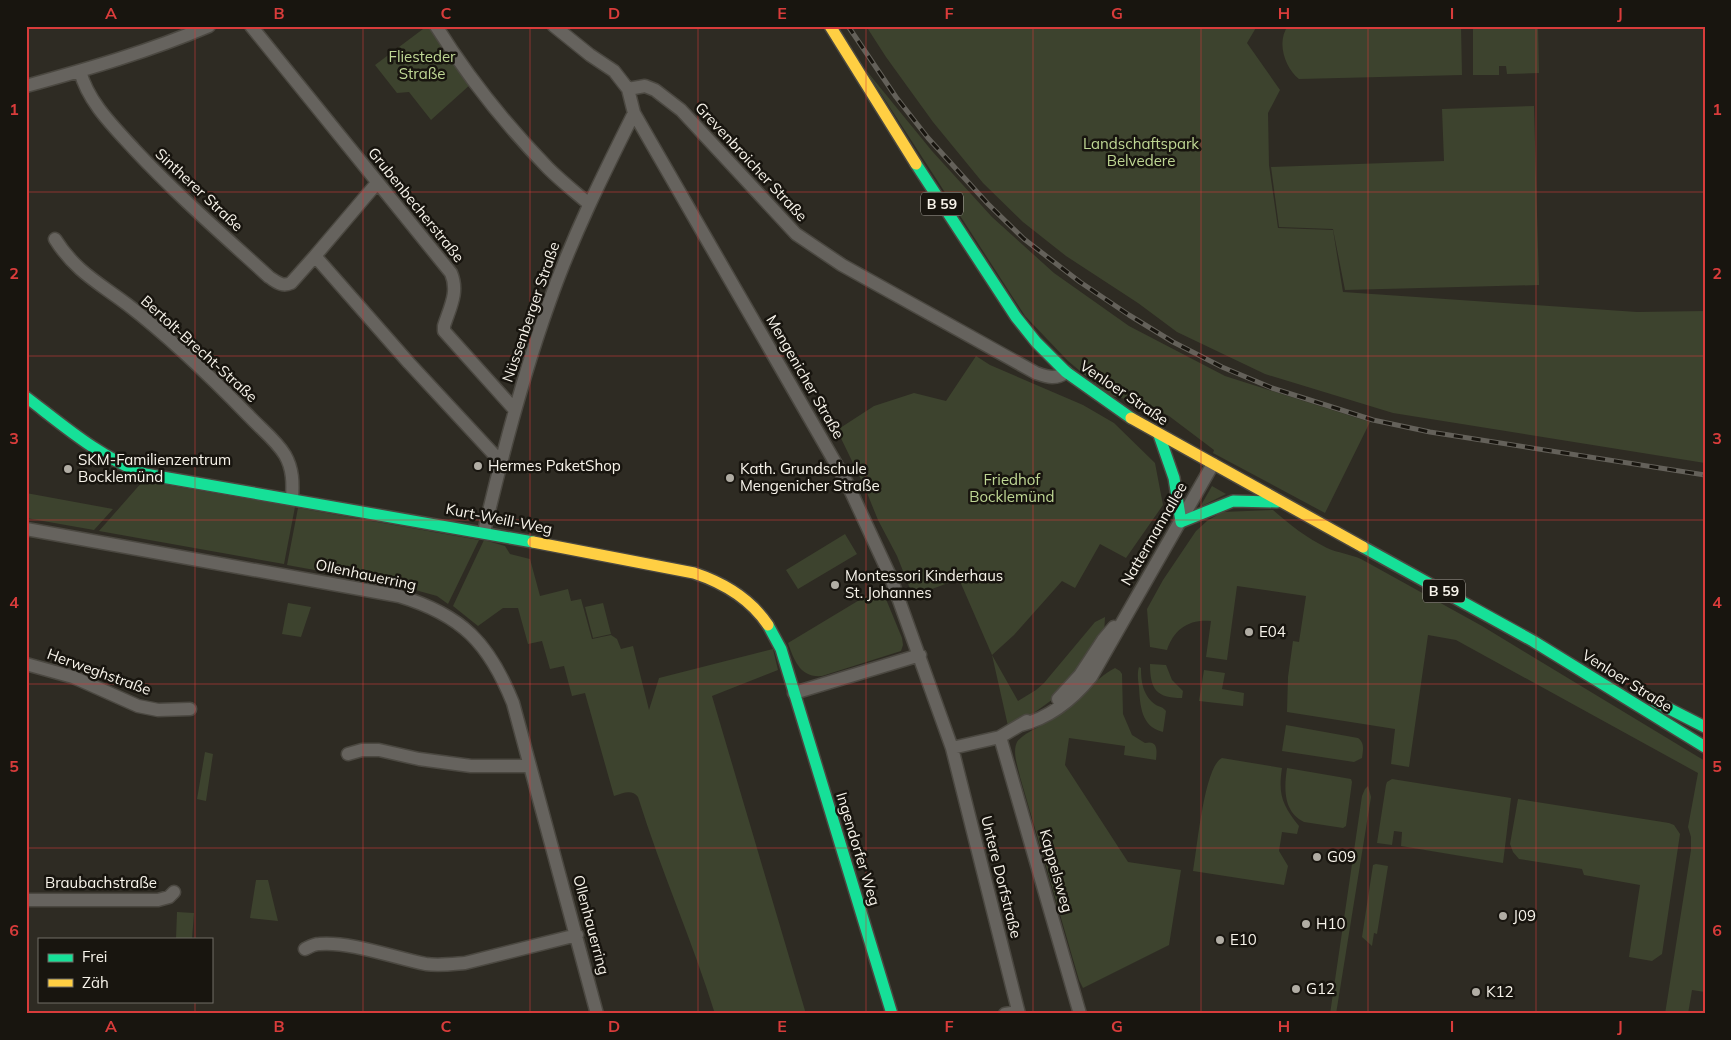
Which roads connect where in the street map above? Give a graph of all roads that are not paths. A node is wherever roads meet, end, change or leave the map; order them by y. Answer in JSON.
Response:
{"nodes":[{"id":1,"x":209,"y":26,"type":"edge"},
{"id":2,"x":251,"y":26,"type":"edge"},
{"id":3,"x":436,"y":26,"type":"edge"},
{"id":4,"x":554,"y":26,"type":"edge"},
{"id":5,"x":830,"y":26,"type":"edge"},
{"id":6,"x":80,"y":71,"type":"junction"},
{"id":7,"x":26,"y":86,"type":"edge"},
{"id":8,"x":628,"y":89,"type":"junction"},
{"id":9,"x":634,"y":113,"type":"junction"},
{"id":10,"x":378,"y":183,"type":"junction"},
{"id":11,"x":589,"y":204,"type":"junction"},
{"id":12,"x":55,"y":239,"type":"dead end"},
{"id":13,"x":315,"y":256,"type":"junction"},
{"id":14,"x":1066,"y":372,"type":"junction"},
{"id":15,"x":27,"y":398,"type":"edge"},
{"id":16,"x":515,"y":410,"type":"junction"},
{"id":17,"x":1159,"y":435,"type":"junction"},
{"id":18,"x":500,"y":461,"type":"junction"},
{"id":19,"x":1213,"y":464,"type":"junction"},
{"id":20,"x":292,"y":499,"type":"junction"},
{"id":21,"x":1283,"y":502,"type":"junction"},
{"id":22,"x":1181,"y":522,"type":"junction"},
{"id":23,"x":26,"y":529,"type":"edge"},
{"id":24,"x":484,"y":532,"type":"junction"},
{"id":25,"x":1533,"y":641,"type":"junction"},
{"id":26,"x":920,"y":656,"type":"junction"},
{"id":27,"x":26,"y":664,"type":"edge"},
{"id":28,"x":794,"y":693,"type":"junction"},
{"id":29,"x":190,"y":709,"type":"dead end"},
{"id":30,"x":1705,"y":727,"type":"edge"},
{"id":31,"x":1000,"y":737,"type":"junction"},
{"id":32,"x":1705,"y":747,"type":"edge"},
{"id":33,"x":952,"y":748,"type":"junction"},
{"id":34,"x":348,"y":754,"type":"dead end"},
{"id":35,"x":530,"y":766,"type":"junction"},
{"id":36,"x":174,"y":892,"type":"dead end"},
{"id":37,"x":26,"y":900,"type":"edge"},
{"id":38,"x":577,"y":935,"type":"junction"},
{"id":39,"x":304,"y":949,"type":"dead end"},
{"id":40,"x":1018,"y":1013,"type":"edge"},
{"id":41,"x":597,"y":1014,"type":"edge"},
{"id":42,"x":892,"y":1014,"type":"edge"},
{"id":43,"x":1005,"y":1014,"type":"edge"},
{"id":44,"x":1080,"y":1014,"type":"edge"}],
"edges":[{"from":1,"to":6,"type":"street"},
{"from":2,"to":10,"type":"street","name":"Grubenbecherstraße"},
{"from":3,"to":11,"type":"street"},
{"from":4,"to":8,"type":"street"},
{"from":5,"to":14,"type":"main road","name":"Venloer Straße","number":"B 59"},
{"from":6,"to":7,"type":"street"},
{"from":6,"to":13,"type":"street","name":"Sintherer Straße"},
{"from":8,"to":9,"type":"street","name":"Mengenicher Straße"},
{"from":8,"to":14,"type":"street","name":"Grevenbroicher Straße"},
{"from":9,"to":11,"type":"street","name":"Nüssenberger Straße"},
{"from":9,"to":26,"type":"street","name":"Mengenicher Straße"},
{"from":10,"to":13,"type":"street","name":"Sintherer Straße"},
{"from":10,"to":16,"type":"street","name":"Grubenbecherstraße"},
{"from":11,"to":16,"type":"street","name":"Nüssenberger Straße"},
{"from":12,"to":20,"type":"street","name":"Bertolt-Brecht-Straße"},
{"from":13,"to":18,"type":"street"},
{"from":14,"to":17,"type":"main road","name":"Venloer Straße","number":"B 59"},
{"from":15,"to":20,"type":"main road","name":"Kurt-Weill-Weg"},
{"from":16,"to":18,"type":"street","name":"Nüssenberger Straße"},
{"from":17,"to":19,"type":"main road","name":"Venloer Straße","number":"B 59"},
{"from":17,"to":22,"type":"main road"},
{"from":18,"to":24,"type":"street","name":"Nüssenberger Straße"},
{"from":19,"to":21,"type":"main road","name":"Venloer Straße","number":"B 59"},
{"from":19,"to":22,"type":"street","name":"Nattermannallee"},
{"from":20,"to":24,"type":"main road","name":"Kurt-Weill-Weg"},
{"from":21,"to":22,"type":"main road"},
{"from":21,"to":25,"type":"main road","name":"Venloer Straße","number":"B 59"},
{"from":22,"to":31,"type":"street","name":"Nattermannallee"},
{"from":23,"to":35,"type":"street","name":"Ollenhauerring"},
{"from":24,"to":28,"type":"main road","name":"Kurt-Weill-Weg"},
{"from":25,"to":30,"type":"main road","name":"Venloer Straße","number":"B 59"},
{"from":25,"to":32,"type":"main road","name":"Venloer Straße","number":"B 59"},
{"from":26,"to":28,"type":"street"},
{"from":26,"to":33,"type":"street","name":"Mengenicher Straße"},
{"from":27,"to":29,"type":"street","name":"Herweghstraße"},
{"from":28,"to":42,"type":"main road","name":"Ingendorfer Weg"},
{"from":31,"to":33,"type":"street","name":"Nattermannallee"},
{"from":31,"to":44,"type":"street","name":"Kappelsweg"},
{"from":33,"to":40,"type":"street","name":"Untere Dorfstraße"},
{"from":34,"to":35,"type":"street"},
{"from":35,"to":38,"type":"street","name":"Ollenhauerring"},
{"from":36,"to":37,"type":"street","name":"Braubachstraße"},
{"from":38,"to":39,"type":"street"},
{"from":38,"to":41,"type":"street","name":"Ollenhauerring"},
{"from":40,"to":43,"type":"street"}]}
